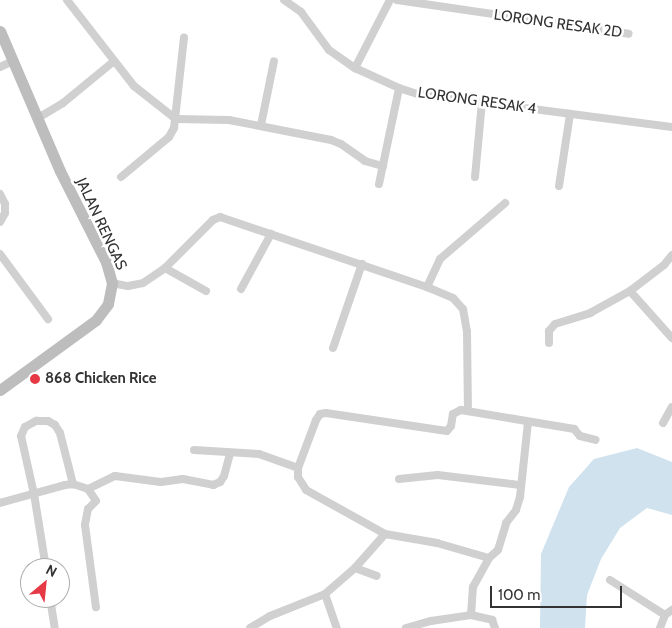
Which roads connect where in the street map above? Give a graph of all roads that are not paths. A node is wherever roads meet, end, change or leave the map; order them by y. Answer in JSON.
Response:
{"nodes":[{"id":1,"x":67,"y":0,"type":"edge"},
{"id":2,"x":284,"y":0,"type":"edge"},
{"id":3,"x":390,"y":0,"type":"edge"},
{"id":4,"x":397,"y":0,"type":"edge"},
{"id":5,"x":0,"y":31,"type":"edge"},
{"id":6,"x":629,"y":34,"type":"dead end"},
{"id":7,"x":184,"y":38,"type":"dead end"},
{"id":8,"x":13,"y":61,"type":"junction"},
{"id":9,"x":274,"y":61,"type":"dead end"},
{"id":10,"x":113,"y":62,"type":"junction"},
{"id":11,"x":0,"y":67,"type":"edge"},
{"id":12,"x":355,"y":68,"type":"junction"},
{"id":13,"x":400,"y":88,"type":"junction"},
{"id":14,"x":482,"y":102,"type":"junction"},
{"id":15,"x":570,"y":114,"type":"junction"},
{"id":16,"x":38,"y":118,"type":"junction"},
{"id":17,"x":176,"y":119,"type":"junction"},
{"id":18,"x":260,"y":125,"type":"junction"},
{"id":19,"x":672,"y":127,"type":"edge"},
{"id":20,"x":383,"y":166,"type":"junction"},
{"id":21,"x":120,"y":177,"type":"dead end"},
{"id":22,"x":475,"y":177,"type":"dead end"},
{"id":23,"x":379,"y":184,"type":"dead end"},
{"id":24,"x":559,"y":186,"type":"dead end"},
{"id":25,"x":0,"y":194,"type":"edge"},
{"id":26,"x":505,"y":203,"type":"dead end"},
{"id":27,"x":0,"y":222,"type":"edge"},
{"id":28,"x":271,"y":234,"type":"junction"},
{"id":29,"x":0,"y":254,"type":"edge"},
{"id":30,"x":672,"y":256,"type":"edge"},
{"id":31,"x":362,"y":264,"type":"junction"},
{"id":32,"x":165,"y":268,"type":"junction"},
{"id":33,"x":112,"y":283,"type":"junction"},
{"id":34,"x":427,"y":287,"type":"junction"},
{"id":35,"x":241,"y":288,"type":"dead end"},
{"id":36,"x":206,"y":291,"type":"dead end"},
{"id":37,"x":630,"y":291,"type":"junction"},
{"id":38,"x":48,"y":319,"type":"dead end"},
{"id":39,"x":672,"y":338,"type":"edge"},
{"id":40,"x":549,"y":343,"type":"dead end"},
{"id":41,"x":333,"y":348,"type":"dead end"},
{"id":42,"x":0,"y":390,"type":"edge"},
{"id":43,"x":672,"y":407,"type":"edge"},
{"id":44,"x":468,"y":411,"type":"junction"},
{"id":45,"x":528,"y":422,"type":"junction"},
{"id":46,"x":663,"y":423,"type":"dead end"},
{"id":47,"x":596,"y":440,"type":"dead end"},
{"id":48,"x":194,"y":450,"type":"dead end"},
{"id":49,"x":230,"y":454,"type":"junction"},
{"id":50,"x":298,"y":468,"type":"junction"},
{"id":51,"x":399,"y":479,"type":"dead end"},
{"id":52,"x":73,"y":484,"type":"junction"},
{"id":53,"x":520,"y":485,"type":"junction"},
{"id":54,"x":88,"y":489,"type":"junction"},
{"id":55,"x":34,"y":494,"type":"junction"},
{"id":56,"x":0,"y":503,"type":"edge"},
{"id":57,"x":385,"y":534,"type":"junction"},
{"id":58,"x":44,"y":558,"type":"edge"},
{"id":59,"x":489,"y":558,"type":"junction"},
{"id":60,"x":355,"y":568,"type":"junction"},
{"id":61,"x":377,"y":576,"type":"dead end"},
{"id":62,"x":610,"y":580,"type":"dead end"},
{"id":63,"x":325,"y":594,"type":"junction"},
{"id":64,"x":96,"y":607,"type":"dead end"},
{"id":65,"x":52,"y":608,"type":"edge"},
{"id":66,"x":668,"y":613,"type":"edge"},
{"id":67,"x":471,"y":615,"type":"junction"},
{"id":68,"x":55,"y":628,"type":"edge"},
{"id":69,"x":250,"y":628,"type":"edge"},
{"id":70,"x":337,"y":628,"type":"edge"},
{"id":71,"x":406,"y":628,"type":"edge"},
{"id":72,"x":495,"y":628,"type":"edge"},
{"id":73,"x":660,"y":628,"type":"edge"}],
"edges":[{"from":1,"to":10,"type":"street"},
{"from":2,"to":12,"type":"street","name":"LORONG RESAK 4"},
{"from":3,"to":12,"type":"street"},
{"from":4,"to":6,"type":"street","name":"LORONG RESAK 2D"},
{"from":5,"to":8,"type":"street","name":"JALAN RENGAS"},
{"from":7,"to":17,"type":"street"},
{"from":8,"to":11,"type":"street"},
{"from":8,"to":16,"type":"street","name":"JALAN RENGAS"},
{"from":9,"to":18,"type":"street"},
{"from":10,"to":16,"type":"street"},
{"from":10,"to":17,"type":"street"},
{"from":12,"to":13,"type":"street","name":"LORONG RESAK 4"},
{"from":13,"to":14,"type":"street","name":"LORONG RESAK 4"},
{"from":13,"to":20,"type":"street"},
{"from":14,"to":15,"type":"street","name":"LORONG RESAK 4"},
{"from":14,"to":22,"type":"street"},
{"from":15,"to":19,"type":"street","name":"LORONG RESAK 4"},
{"from":15,"to":24,"type":"street"},
{"from":16,"to":33,"type":"street","name":"JALAN RENGAS"},
{"from":17,"to":18,"type":"street"},
{"from":17,"to":21,"type":"street"},
{"from":18,"to":20,"type":"street"},
{"from":20,"to":23,"type":"street"},
{"from":25,"to":27,"type":"street"},
{"from":26,"to":34,"type":"street"},
{"from":28,"to":31,"type":"street"},
{"from":28,"to":32,"type":"street"},
{"from":28,"to":35,"type":"street"},
{"from":29,"to":38,"type":"street"},
{"from":30,"to":37,"type":"street"},
{"from":31,"to":34,"type":"street"},
{"from":31,"to":41,"type":"street"},
{"from":32,"to":33,"type":"street"},
{"from":32,"to":36,"type":"street"},
{"from":33,"to":42,"type":"street","name":"JALAN RENGAS"},
{"from":34,"to":44,"type":"street"},
{"from":37,"to":39,"type":"street"},
{"from":37,"to":40,"type":"street"},
{"from":43,"to":46,"type":"street"},
{"from":44,"to":45,"type":"street"},
{"from":44,"to":50,"type":"street"},
{"from":45,"to":47,"type":"street"},
{"from":45,"to":53,"type":"street"},
{"from":48,"to":49,"type":"street"},
{"from":49,"to":50,"type":"street"},
{"from":49,"to":54,"type":"street"},
{"from":50,"to":57,"type":"street"},
{"from":51,"to":53,"type":"street"},
{"from":52,"to":54,"type":"street"},
{"from":52,"to":55,"type":"street"},
{"from":52,"to":55,"type":"street"},
{"from":53,"to":59,"type":"street"},
{"from":54,"to":64,"type":"street"},
{"from":55,"to":56,"type":"street"},
{"from":55,"to":58,"type":"street"},
{"from":57,"to":59,"type":"street"},
{"from":57,"to":60,"type":"street"},
{"from":59,"to":67,"type":"street"},
{"from":60,"to":61,"type":"street"},
{"from":60,"to":63,"type":"street"},
{"from":62,"to":66,"type":"street"},
{"from":63,"to":69,"type":"street"},
{"from":63,"to":70,"type":"street"},
{"from":65,"to":68,"type":"street"},
{"from":66,"to":73,"type":"street"},
{"from":67,"to":71,"type":"street"},
{"from":67,"to":72,"type":"street"}]}
